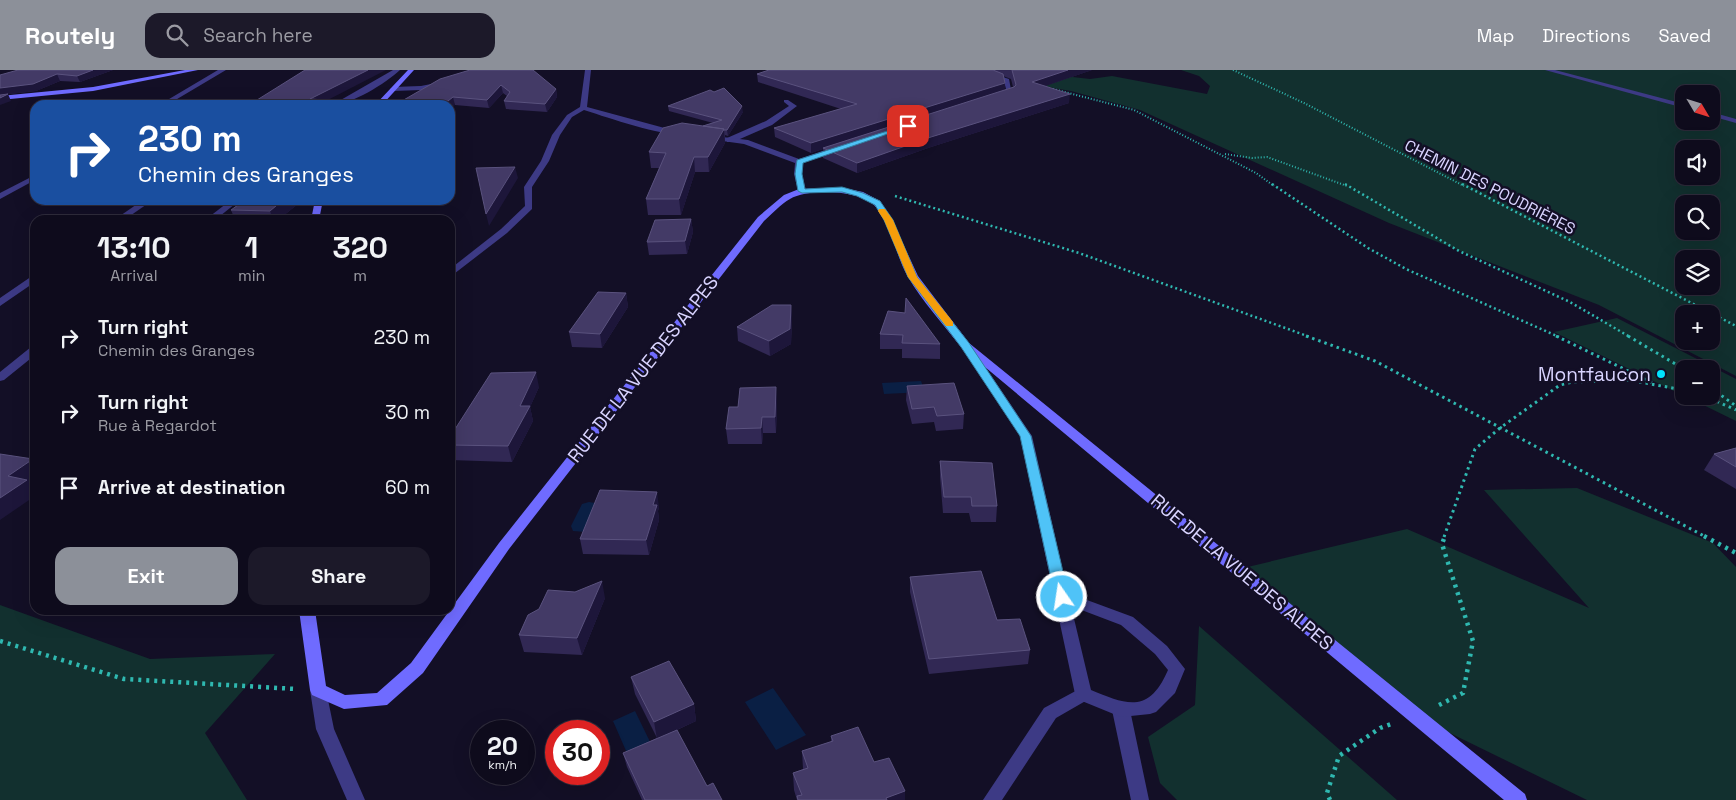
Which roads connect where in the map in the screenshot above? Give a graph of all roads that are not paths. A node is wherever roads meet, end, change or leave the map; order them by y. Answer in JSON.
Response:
{"nodes":[{"id":1,"x":195,"y":70,"type":"edge"},
{"id":2,"x":223,"y":70,"type":"edge"},
{"id":3,"x":397,"y":70,"type":"edge"},
{"id":4,"x":411,"y":70,"type":"edge"},
{"id":5,"x":588,"y":70,"type":"edge"},
{"id":6,"x":1548,"y":70,"type":"edge"},
{"id":7,"x":1002,"y":71,"type":"edge"},
{"id":8,"x":449,"y":81,"type":"edge"},
{"id":9,"x":393,"y":89,"type":"junction"},
{"id":10,"x":0,"y":98,"type":"edge"},
{"id":11,"x":171,"y":100,"type":"edge"},
{"id":12,"x":346,"y":100,"type":"edge"},
{"id":13,"x":383,"y":100,"type":"edge"},
{"id":14,"x":786,"y":101,"type":"dead end"},
{"id":15,"x":994,"y":101,"type":"edge"},
{"id":16,"x":1675,"y":104,"type":"edge"},
{"id":17,"x":583,"y":108,"type":"junction"},
{"id":18,"x":1720,"y":117,"type":"edge"},
{"id":19,"x":1736,"y":121,"type":"edge"},
{"id":20,"x":691,"y":135,"type":"edge"},
{"id":21,"x":701,"y":136,"type":"edge"},
{"id":22,"x":730,"y":140,"type":"junction"},
{"id":23,"x":851,"y":144,"type":"edge"},
{"id":24,"x":800,"y":162,"type":"junction"},
{"id":25,"x":30,"y":180,"type":"edge"},
{"id":26,"x":802,"y":191,"type":"junction"},
{"id":27,"x":0,"y":196,"type":"edge"},
{"id":28,"x":140,"y":205,"type":"edge"},
{"id":29,"x":229,"y":205,"type":"edge"},
{"id":30,"x":126,"y":215,"type":"edge"},
{"id":31,"x":216,"y":215,"type":"edge"},
{"id":32,"x":455,"y":270,"type":"edge"},
{"id":33,"x":30,"y":281,"type":"edge"},
{"id":34,"x":0,"y":303,"type":"edge"},
{"id":35,"x":966,"y":345,"type":"junction"},
{"id":36,"x":30,"y":353,"type":"edge"},
{"id":37,"x":0,"y":378,"type":"edge"},
{"id":38,"x":1062,"y":597,"type":"junction"},
{"id":39,"x":308,"y":615,"type":"edge"},
{"id":40,"x":455,"y":615,"type":"edge"},
{"id":41,"x":455,"y":615,"type":"edge"},
{"id":42,"x":318,"y":690,"type":"junction"},
{"id":43,"x":1083,"y":694,"type":"junction"},
{"id":44,"x":1121,"y":710,"type":"junction"},
{"id":45,"x":356,"y":800,"type":"edge"},
{"id":46,"x":992,"y":800,"type":"edge"},
{"id":47,"x":1140,"y":800,"type":"edge"},
{"id":48,"x":1518,"y":800,"type":"edge"}],
"edges":[{"from":1,"to":10,"type":"street"},
{"from":2,"to":11,"type":"street"},
{"from":3,"to":12,"type":"street"},
{"from":4,"to":9,"type":"street"},
{"from":5,"to":17,"type":"street"},
{"from":6,"to":16,"type":"street"},
{"from":7,"to":15,"type":"street"},
{"from":8,"to":9,"type":"street"},
{"from":9,"to":13,"type":"street"},
{"from":14,"to":22,"type":"street"},
{"from":17,"to":20,"type":"street"},
{"from":17,"to":32,"type":"street"},
{"from":18,"to":19,"type":"street"},
{"from":21,"to":22,"type":"street"},
{"from":22,"to":24,"type":"street"},
{"from":23,"to":24,"type":"street"},
{"from":24,"to":26,"type":"street"},
{"from":25,"to":27,"type":"street"},
{"from":26,"to":35,"type":"street","name":"RUE DE LA VUE DES ALPES"},
{"from":26,"to":41,"type":"street","name":"RUE DE LA VUE DES ALPES"},
{"from":28,"to":30,"type":"street"},
{"from":29,"to":31,"type":"street"},
{"from":33,"to":34,"type":"street"},
{"from":35,"to":38,"type":"street","name":"RUE DE LA VUE DES ALPES"},
{"from":35,"to":48,"type":"street","name":"RUE DE LA VUE DES ALPES"},
{"from":36,"to":37,"type":"street"},
{"from":38,"to":43,"type":"street","name":"RUE DE LA VUE DES ALPES"},
{"from":38,"to":44,"type":"street"},
{"from":39,"to":42,"type":"street"},
{"from":40,"to":42,"type":"street","name":"RUE DE LA VUE DES ALPES"},
{"from":42,"to":45,"type":"street"},
{"from":43,"to":44,"type":"street"},
{"from":43,"to":46,"type":"street"},
{"from":44,"to":47,"type":"street"}]}
